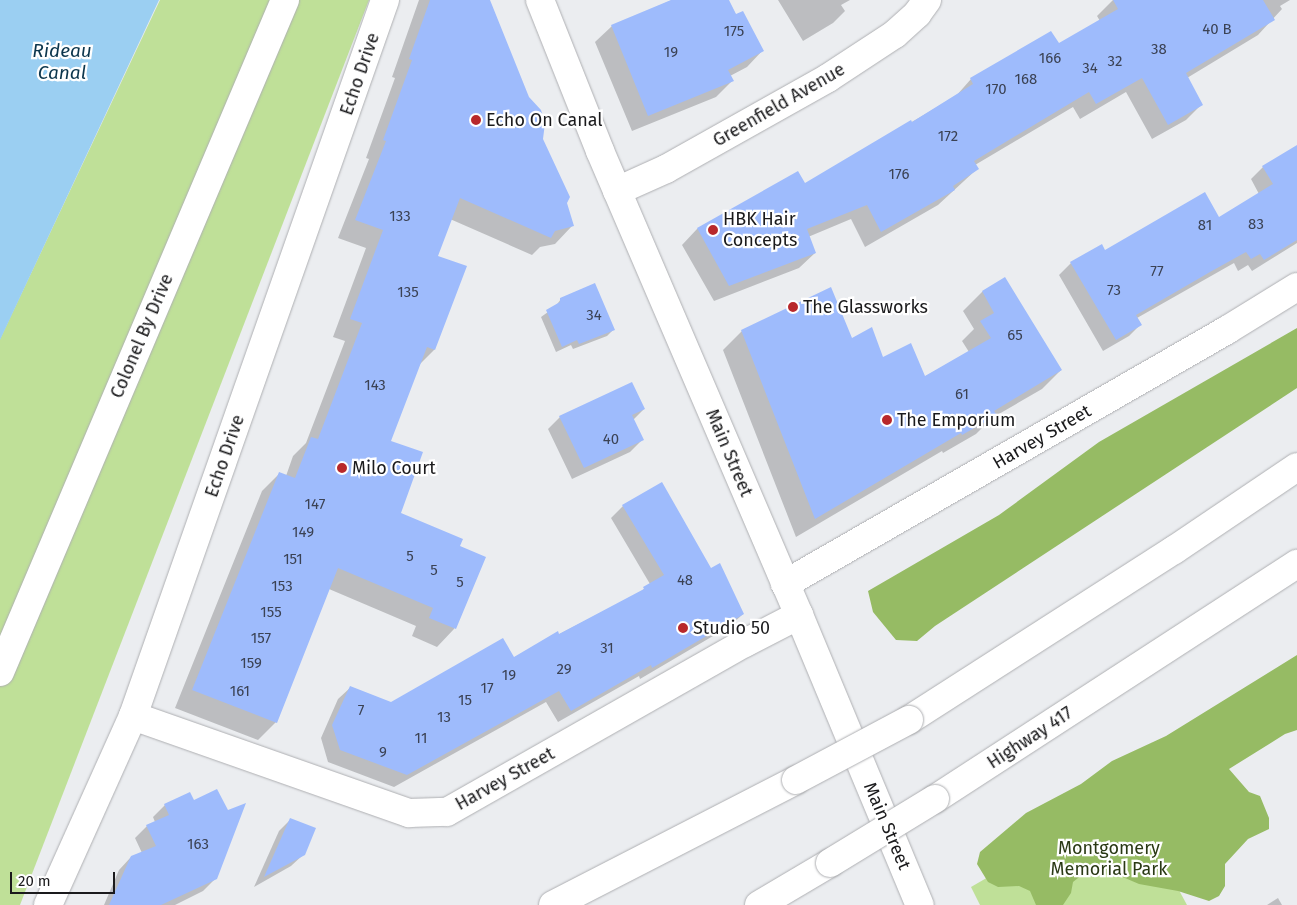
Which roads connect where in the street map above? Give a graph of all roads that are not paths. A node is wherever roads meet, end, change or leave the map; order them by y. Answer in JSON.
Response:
{"nodes":[{"id":1,"x":284,"y":0,"type":"edge"},
{"id":2,"x":385,"y":0,"type":"edge"},
{"id":3,"x":540,"y":0,"type":"edge"},
{"id":4,"x":927,"y":0,"type":"edge"},
{"id":5,"x":617,"y":191,"type":"junction"},
{"id":6,"x":1297,"y":287,"type":"edge"},
{"id":7,"x":1297,"y":467,"type":"edge"},
{"id":8,"x":1297,"y":564,"type":"edge"},
{"id":9,"x":785,"y":584,"type":"junction"},
{"id":10,"x":1297,"y":584,"type":"edge"},
{"id":11,"x":799,"y":615,"type":"junction"},
{"id":12,"x":1185,"y":638,"type":"junction"},
{"id":13,"x":0,"y":672,"type":"edge"},
{"id":14,"x":133,"y":716,"type":"junction"},
{"id":15,"x":48,"y":905,"type":"edge"},
{"id":16,"x":553,"y":905,"type":"edge"},
{"id":17,"x":759,"y":905,"type":"edge"},
{"id":18,"x":920,"y":905,"type":"edge"}],
"edges":[{"from":1,"to":13,"type":"main road","name":"Colonel By Drive"},
{"from":2,"to":14,"type":"main road","name":"Echo Drive"},
{"from":3,"to":5,"type":"main road","name":"Main Street"},
{"from":4,"to":5,"type":"main road","name":"Greenfield Avenue"},
{"from":5,"to":9,"type":"main road","name":"Main Street"},
{"from":6,"to":9,"type":"main road","name":"Harvey Street"},
{"from":7,"to":16,"type":"main road","bridge":true},
{"from":8,"to":12,"type":"main road","name":"Highway 417"},
{"from":9,"to":11,"type":"main road","name":"Main Street"},
{"from":10,"to":12,"type":"main road"},
{"from":11,"to":14,"type":"main road","name":"Harvey Street"},
{"from":11,"to":18,"type":"main road","name":"Main Street"},
{"from":12,"to":17,"type":"main road","name":"Highway 417","bridge":true},
{"from":14,"to":15,"type":"main road","name":"Echo Drive"}]}
